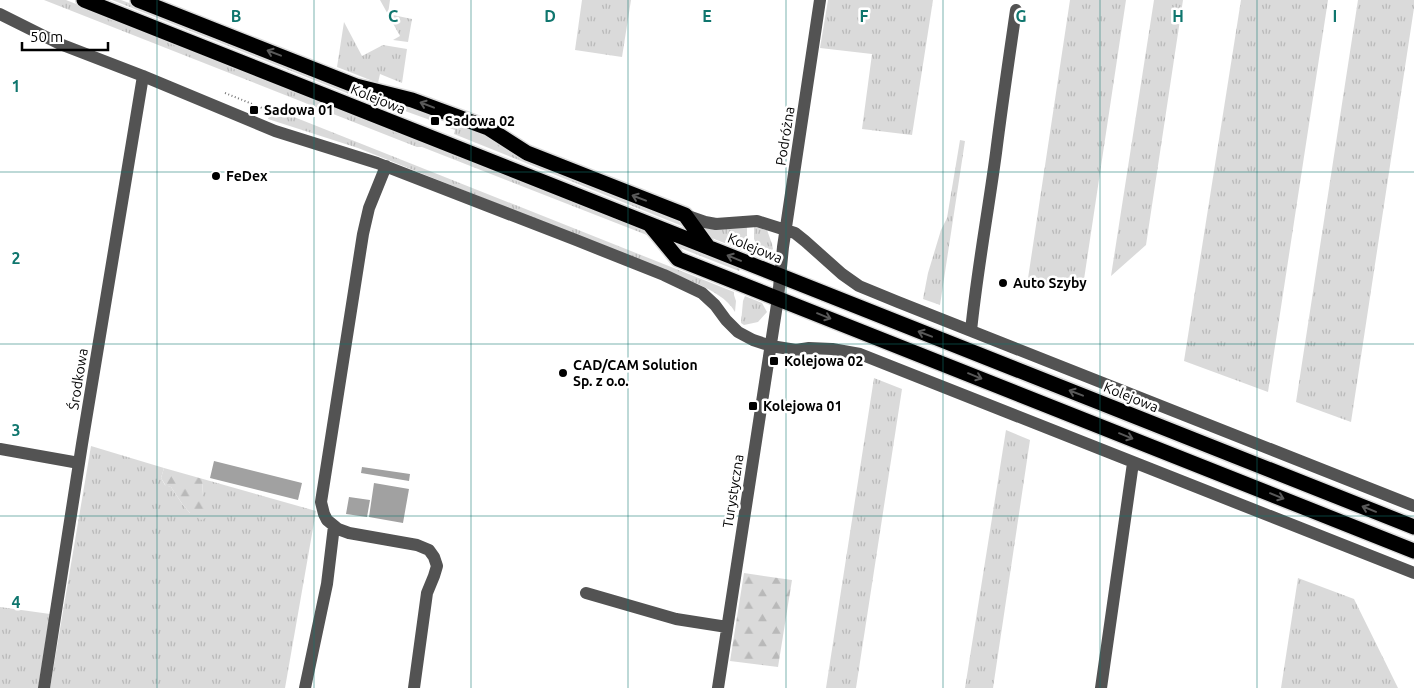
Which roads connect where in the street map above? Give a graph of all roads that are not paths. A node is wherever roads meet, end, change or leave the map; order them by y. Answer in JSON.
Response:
{"nodes":[{"id":1,"x":84,"y":0,"type":"edge"},
{"id":2,"x":138,"y":0,"type":"edge"},
{"id":3,"x":820,"y":0,"type":"edge"},
{"id":4,"x":1016,"y":10,"type":"dead end"},
{"id":5,"x":0,"y":14,"type":"edge"},
{"id":6,"x":143,"y":76,"type":"junction"},
{"id":7,"x":386,"y":166,"type":"junction"},
{"id":8,"x":685,"y":216,"type":"junction"},
{"id":9,"x":648,"y":224,"type":"junction"},
{"id":10,"x":786,"y":230,"type":"junction"},
{"id":11,"x":708,"y":248,"type":"junction"},
{"id":12,"x":780,"y":276,"type":"junction"},
{"id":13,"x":778,"y":298,"type":"junction"},
{"id":14,"x":971,"y":331,"type":"junction"},
{"id":15,"x":770,"y":346,"type":"junction"},
{"id":16,"x":0,"y":449,"type":"edge"},
{"id":17,"x":1133,"y":462,"type":"junction"},
{"id":18,"x":79,"y":463,"type":"junction"},
{"id":19,"x":1414,"y":506,"type":"edge"},
{"id":20,"x":334,"y":526,"type":"junction"},
{"id":21,"x":1414,"y":527,"type":"edge"},
{"id":22,"x":1414,"y":551,"type":"edge"},
{"id":23,"x":1414,"y":573,"type":"edge"},
{"id":24,"x":586,"y":593,"type":"dead end"},
{"id":25,"x":727,"y":627,"type":"junction"},
{"id":26,"x":44,"y":688,"type":"edge"},
{"id":27,"x":305,"y":688,"type":"edge"},
{"id":28,"x":414,"y":688,"type":"edge"},
{"id":29,"x":718,"y":688,"type":"edge"},
{"id":30,"x":1101,"y":688,"type":"edge"}],
"edges":[{"from":1,"to":9,"type":"highway","name":"Kolejowa"},
{"from":8,"to":2,"type":"highway","one_way":true},
{"from":3,"to":10,"type":"street","name":"Podróżna"},
{"from":4,"to":14,"type":"street"},
{"from":5,"to":6,"type":"street"},
{"from":6,"to":7,"type":"street"},
{"from":6,"to":18,"type":"street","name":"Środkowa"},
{"from":7,"to":15,"type":"street"},
{"from":7,"to":20,"type":"street"},
{"from":8,"to":10,"type":"street"},
{"from":8,"to":11,"type":"highway"},
{"from":9,"to":11,"type":"highway","name":"Kolejowa"},
{"from":9,"to":13,"type":"highway"},
{"from":10,"to":12,"type":"street","name":"Podróżna"},
{"from":10,"to":14,"type":"street"},
{"from":12,"to":11,"type":"highway","name":"Kolejowa","one_way":true},
{"from":12,"to":13,"type":"street","name":"Podróżna"},
{"from":21,"to":12,"type":"highway","name":"Kolejowa","one_way":true},
{"from":13,"to":15,"type":"street","name":"Turystyczna"},
{"from":13,"to":22,"type":"highway","one_way":true},
{"from":14,"to":19,"type":"street"},
{"from":15,"to":17,"type":"street"},
{"from":15,"to":25,"type":"street","name":"Turystyczna"},
{"from":16,"to":18,"type":"street"},
{"from":17,"to":23,"type":"street"},
{"from":17,"to":30,"type":"street"},
{"from":18,"to":26,"type":"street","name":"Środkowa"},
{"from":20,"to":27,"type":"street"},
{"from":20,"to":28,"type":"street"},
{"from":24,"to":25,"type":"street"},
{"from":25,"to":29,"type":"street","name":"Turystyczna"}]}
